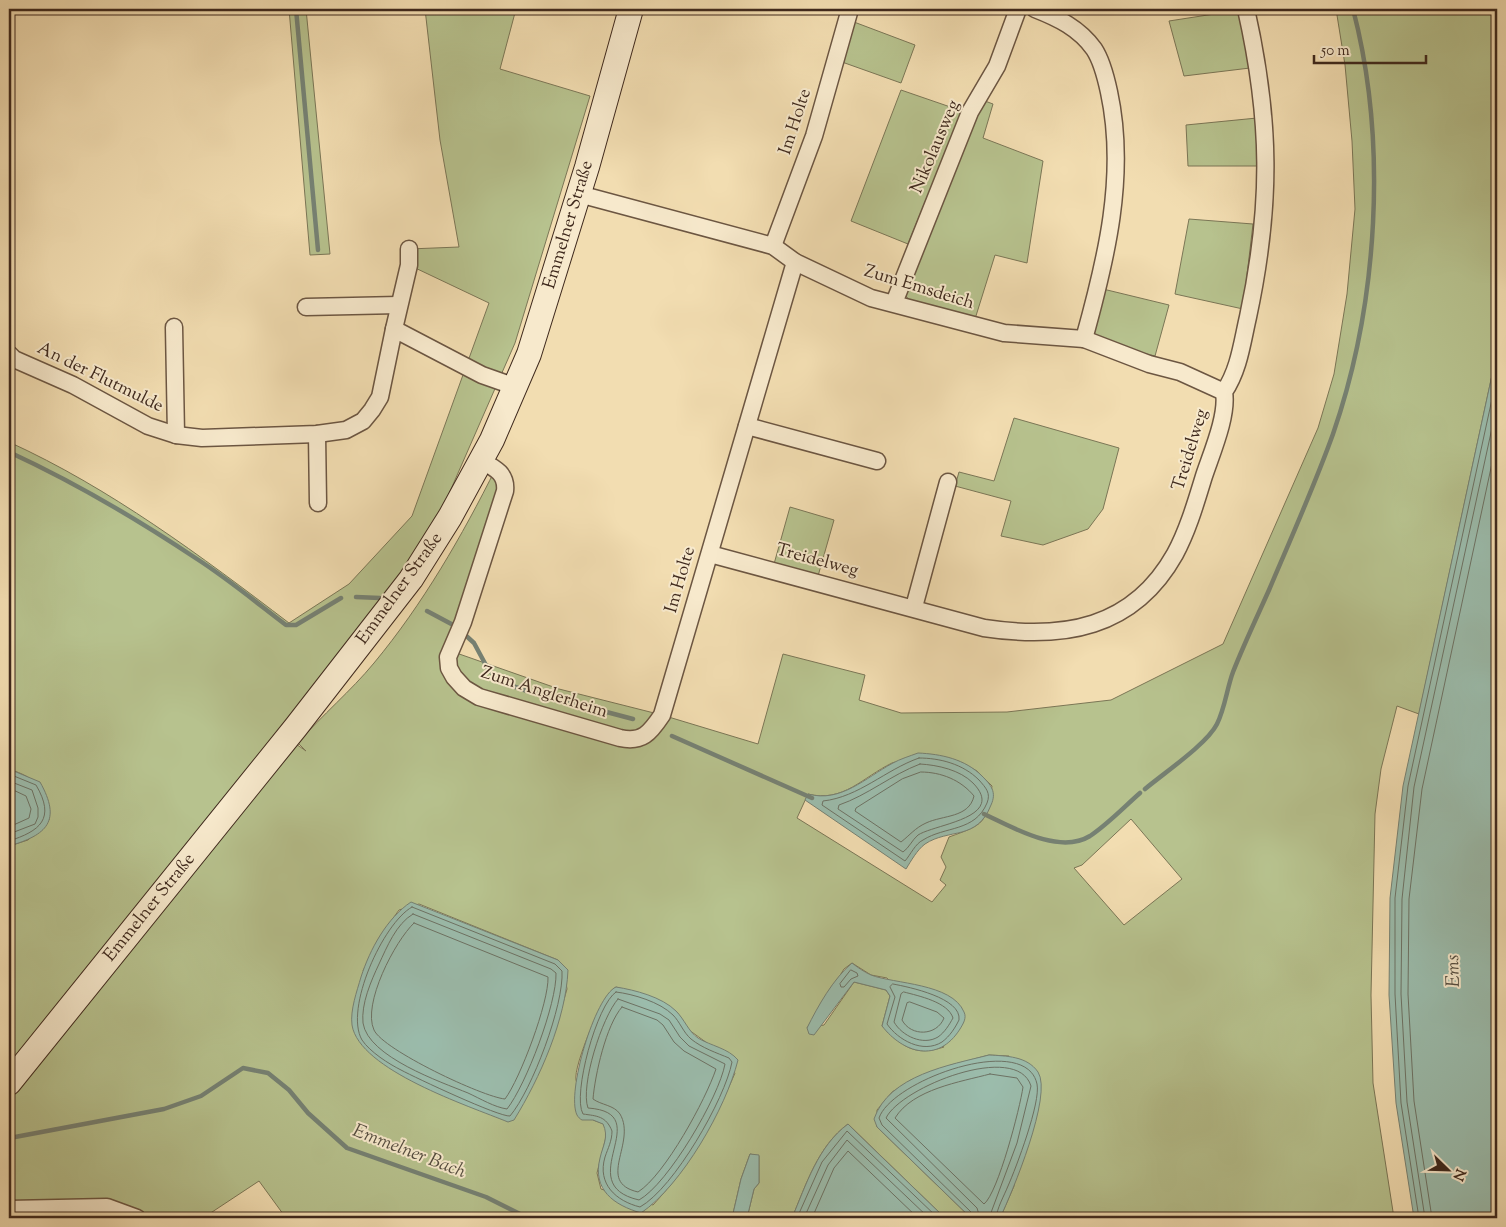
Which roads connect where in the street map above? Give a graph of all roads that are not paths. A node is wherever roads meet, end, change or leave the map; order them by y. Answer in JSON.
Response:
{"nodes":[{"id":1,"x":631,"y":9,"type":"edge"},
{"id":2,"x":850,"y":9,"type":"edge"},
{"id":3,"x":1018,"y":9,"type":"edge"},
{"id":4,"x":1035,"y":9,"type":"edge"},
{"id":5,"x":1246,"y":9,"type":"edge"},
{"id":6,"x":579,"y":194,"type":"junction"},
{"id":7,"x":773,"y":246,"type":"junction"},
{"id":8,"x":409,"y":249,"type":"dead end"},
{"id":9,"x":794,"y":262,"type":"junction"},
{"id":10,"x":894,"y":302,"type":"junction"},
{"id":11,"x":399,"y":305,"type":"junction"},
{"id":12,"x":306,"y":307,"type":"dead end"},
{"id":13,"x":174,"y":327,"type":"dead end"},
{"id":14,"x":394,"y":329,"type":"junction"},
{"id":15,"x":1084,"y":339,"type":"junction"},
{"id":16,"x":9,"y":354,"type":"edge"},
{"id":17,"x":516,"y":387,"type":"junction"},
{"id":18,"x":1224,"y":392,"type":"junction"},
{"id":19,"x":747,"y":426,"type":"junction"},
{"id":20,"x":317,"y":434,"type":"junction"},
{"id":21,"x":176,"y":435,"type":"junction"},
{"id":22,"x":482,"y":461,"type":"junction"},
{"id":23,"x":877,"y":461,"type":"dead end"},
{"id":24,"x":948,"y":482,"type":"dead end"},
{"id":25,"x":318,"y":503,"type":"dead end"},
{"id":26,"x":710,"y":554,"type":"junction"},
{"id":27,"x":914,"y":607,"type":"junction"},
{"id":28,"x":642,"y":739,"type":"joint"},
{"id":29,"x":9,"y":1083,"type":"edge"},
{"id":30,"x":9,"y":1209,"type":"edge"},
{"id":31,"x":137,"y":1218,"type":"edge"}],
"edges":[{"from":1,"to":6,"type":"street","name":"Emmelner Straße"},
{"from":2,"to":7,"type":"street","name":"Im Holte"},
{"from":3,"to":10,"type":"street","name":"Nikolausweg"},
{"from":4,"to":15,"type":"street"},
{"from":5,"to":18,"type":"street","name":"Treidelweg"},
{"from":6,"to":7,"type":"street","name":"Zum Emsdeich"},
{"from":6,"to":17,"type":"street","name":"Emmelner Straße"},
{"from":7,"to":9,"type":"street","name":"Zum Emsdeich"},
{"from":8,"to":11,"type":"street","name":"An der Flutmulde"},
{"from":9,"to":10,"type":"street","name":"Zum Emsdeich"},
{"from":9,"to":19,"type":"street","name":"Im Holte"},
{"from":10,"to":15,"type":"street","name":"Zum Emsdeich"},
{"from":11,"to":12,"type":"street"},
{"from":11,"to":14,"type":"street","name":"An der Flutmulde"},
{"from":13,"to":21,"type":"street","name":"An der Flutmulde"},
{"from":14,"to":17,"type":"street"},
{"from":14,"to":20,"type":"street","name":"An der Flutmulde"},
{"from":15,"to":18,"type":"street","name":"Zum Emsdeich"},
{"from":16,"to":21,"type":"street","name":"An der Flutmulde"},
{"from":17,"to":22,"type":"street","name":"Emmelner Straße"},
{"from":18,"to":27,"type":"street","name":"Treidelweg"},
{"from":19,"to":23,"type":"street"},
{"from":19,"to":26,"type":"street","name":"Im Holte"},
{"from":20,"to":21,"type":"street","name":"An der Flutmulde"},
{"from":20,"to":25,"type":"street"},
{"from":22,"to":28,"type":"street","name":"Zum Anglerheim"},
{"from":22,"to":29,"type":"street","name":"Emmelner Straße"},
{"from":24,"to":27,"type":"street"},
{"from":26,"to":27,"type":"street","name":"Treidelweg"},
{"from":26,"to":28,"type":"street","name":"Im Holte"},
{"from":30,"to":31,"type":"street"}]}
